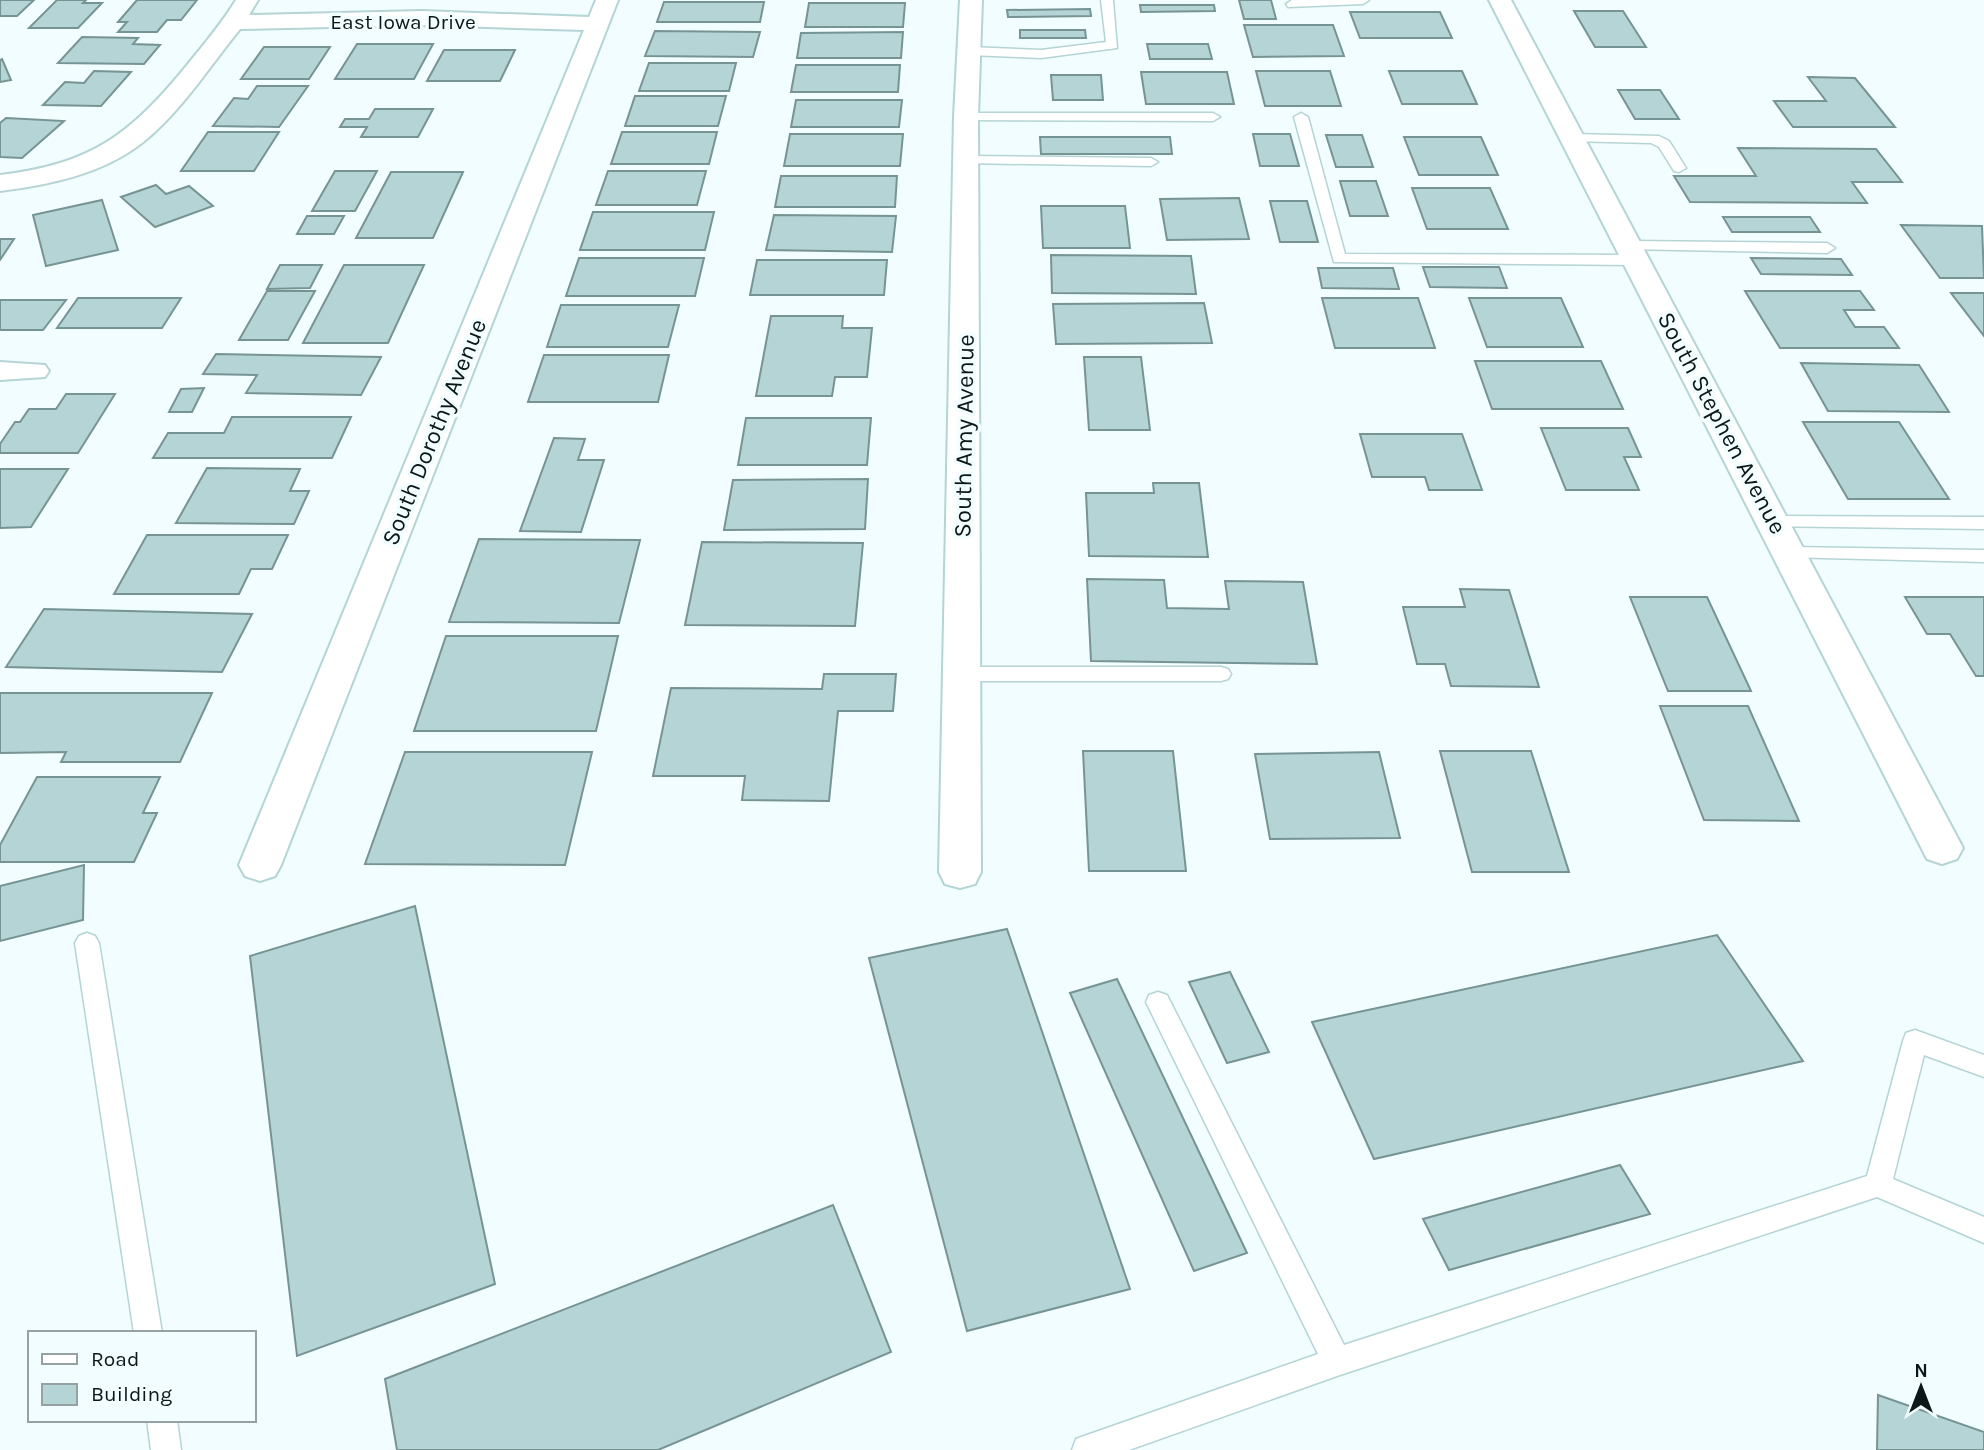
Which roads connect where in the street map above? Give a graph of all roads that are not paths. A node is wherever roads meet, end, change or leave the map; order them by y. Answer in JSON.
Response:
{"nodes":[{"id":1,"x":247,"y":0,"type":"edge"},
{"id":2,"x":971,"y":0,"type":"edge"},
{"id":3,"x":1107,"y":0,"type":"edge"},
{"id":4,"x":1363,"y":0,"type":"edge"},
{"id":5,"x":1500,"y":0,"type":"edge"},
{"id":6,"x":1292,"y":4,"type":"dead end"},
{"id":7,"x":603,"y":12,"type":"edge"},
{"id":8,"x":234,"y":22,"type":"junction"},
{"id":9,"x":969,"y":51,"type":"junction"},
{"id":10,"x":966,"y":117,"type":"junction"},
{"id":11,"x":1213,"y":117,"type":"dead end"},
{"id":12,"x":1301,"y":117,"type":"dead end"},
{"id":13,"x":1573,"y":138,"type":"junction"},
{"id":14,"x":967,"y":160,"type":"junction"},
{"id":15,"x":1151,"y":162,"type":"dead end"},
{"id":16,"x":1679,"y":168,"type":"dead end"},
{"id":17,"x":0,"y":183,"type":"edge"},
{"id":18,"x":1827,"y":248,"type":"dead end"},
{"id":19,"x":1633,"y":253,"type":"junction"},
{"id":20,"x":0,"y":371,"type":"edge"},
{"id":21,"x":34,"y":371,"type":"dead end"},
{"id":22,"x":1774,"y":522,"type":"junction"},
{"id":23,"x":1984,"y":523,"type":"edge"},
{"id":24,"x":1790,"y":553,"type":"junction"},
{"id":25,"x":1984,"y":556,"type":"edge"},
{"id":26,"x":962,"y":674,"type":"junction"},
{"id":27,"x":1220,"y":674,"type":"dead end"},
{"id":28,"x":1942,"y":848,"type":"dead end"},
{"id":29,"x":260,"y":865,"type":"dead end"},
{"id":30,"x":960,"y":872,"type":"dead end"},
{"id":31,"x":87,"y":943,"type":"dead end"},
{"id":32,"x":1158,"y":1002,"type":"dead end"},
{"id":33,"x":1984,"y":1066,"type":"edge"},
{"id":34,"x":1878,"y":1185,"type":"junction"},
{"id":35,"x":1984,"y":1230,"type":"edge"},
{"id":36,"x":148,"y":1331,"type":"edge"},
{"id":37,"x":1337,"y":1362,"type":"junction"},
{"id":38,"x":162,"y":1422,"type":"edge"},
{"id":39,"x":166,"y":1450,"type":"edge"},
{"id":40,"x":1087,"y":1450,"type":"edge"}],
"edges":[{"from":1,"to":8,"type":"street"},
{"from":2,"to":9,"type":"street","name":"South Amy Avenue"},
{"from":3,"to":9,"type":"lane"},
{"from":4,"to":6,"type":"lane"},
{"from":5,"to":13,"type":"street","name":"South Stephen Avenue"},
{"from":7,"to":8,"type":"street","name":"East Iowa Drive"},
{"from":7,"to":29,"type":"street","name":"South Dorothy Avenue"},
{"from":8,"to":17,"type":"street"},
{"from":9,"to":10,"type":"street","name":"South Amy Avenue"},
{"from":10,"to":11,"type":"lane"},
{"from":10,"to":14,"type":"street","name":"South Amy Avenue"},
{"from":12,"to":19,"type":"lane"},
{"from":13,"to":16,"type":"lane"},
{"from":13,"to":19,"type":"street","name":"South Stephen Avenue"},
{"from":14,"to":15,"type":"lane"},
{"from":14,"to":26,"type":"street","name":"South Amy Avenue"},
{"from":18,"to":19,"type":"lane"},
{"from":19,"to":22,"type":"street","name":"South Stephen Avenue"},
{"from":20,"to":21,"type":"street"},
{"from":22,"to":23,"type":"lane"},
{"from":22,"to":24,"type":"street","name":"South Stephen Avenue"},
{"from":24,"to":25,"type":"lane"},
{"from":24,"to":28,"type":"street","name":"South Stephen Avenue"},
{"from":26,"to":27,"type":"lane"},
{"from":26,"to":30,"type":"street","name":"South Amy Avenue"},
{"from":31,"to":36,"type":"lane"},
{"from":32,"to":37,"type":"lane"},
{"from":33,"to":34,"type":"lane"},
{"from":34,"to":35,"type":"lane"},
{"from":34,"to":37,"type":"lane"},
{"from":37,"to":40,"type":"lane"},
{"from":38,"to":39,"type":"lane"}]}
